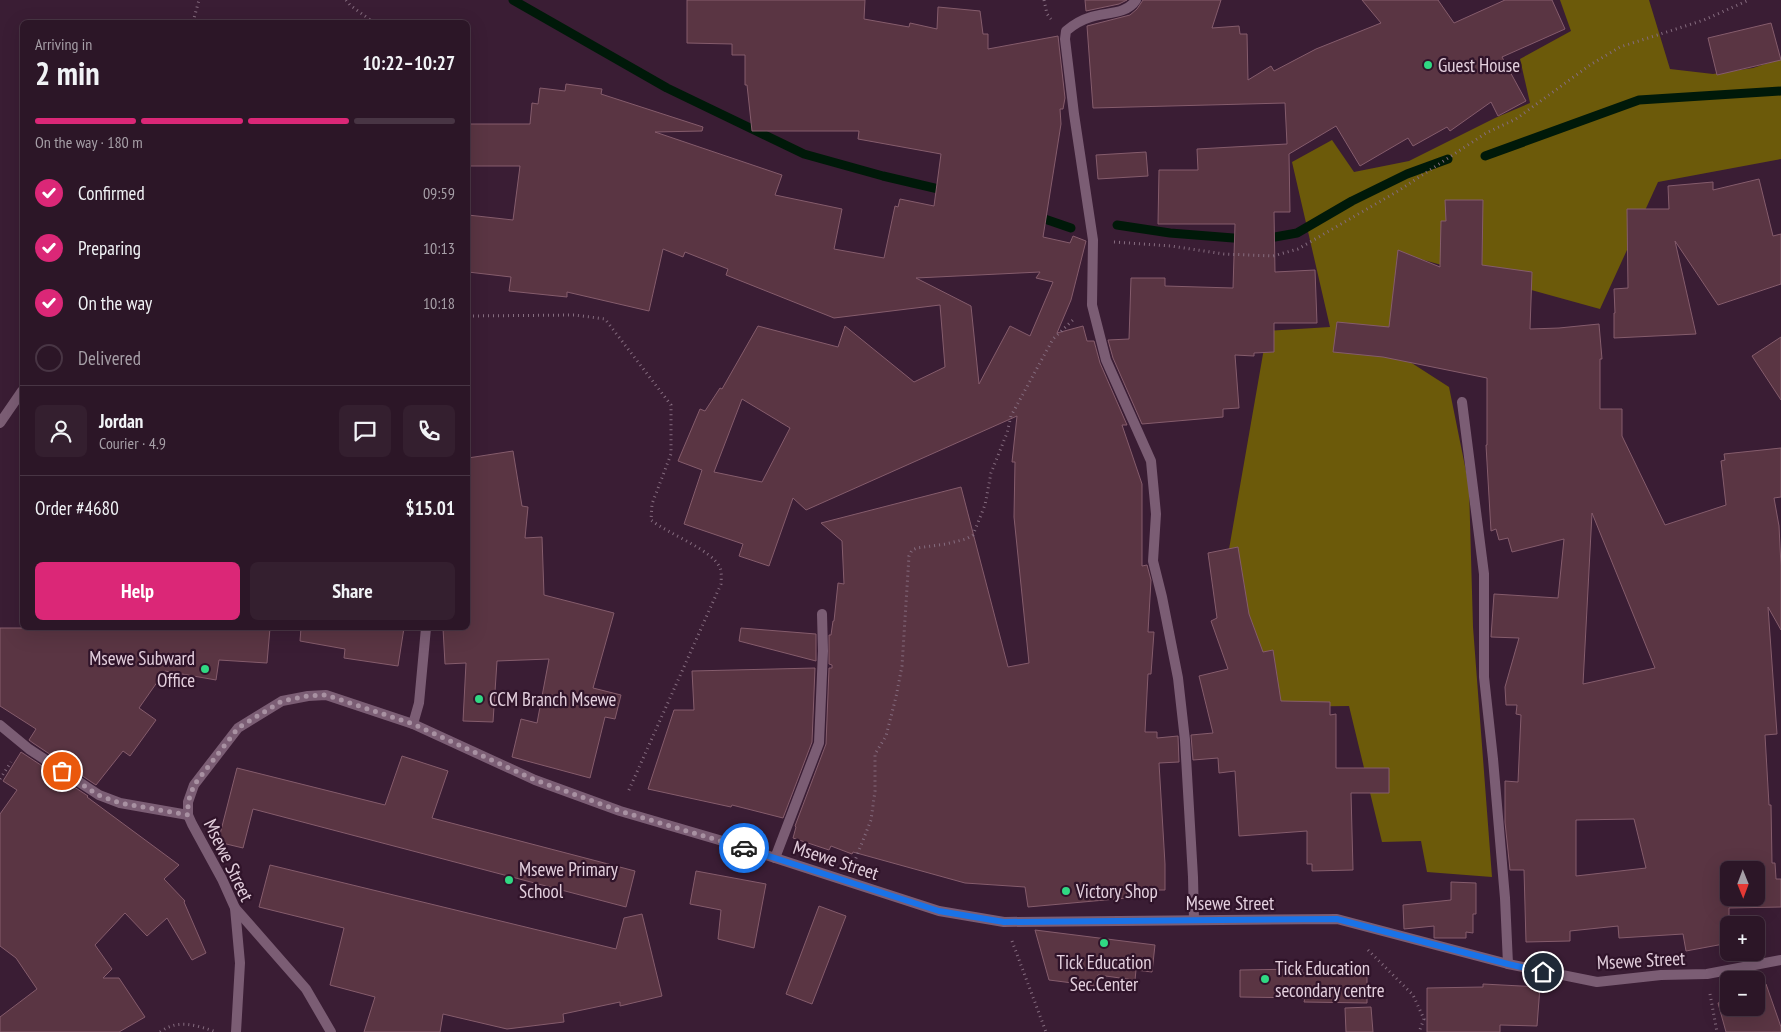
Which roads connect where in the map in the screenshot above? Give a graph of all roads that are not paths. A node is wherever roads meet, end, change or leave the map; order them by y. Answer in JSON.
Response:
{"nodes":[{"id":1,"x":1136,"y":0,"type":"edge"},
{"id":2,"x":20,"y":394,"type":"edge"},
{"id":3,"x":1462,"y":402,"type":"dead end"},
{"id":4,"x":0,"y":423,"type":"edge"},
{"id":5,"x":822,"y":614,"type":"dead end"},
{"id":6,"x":426,"y":630,"type":"edge"},
{"id":7,"x":413,"y":724,"type":"junction"},
{"id":8,"x":0,"y":725,"type":"edge"},
{"id":9,"x":188,"y":815,"type":"junction"},
{"id":10,"x":775,"y":858,"type":"junction"},
{"id":11,"x":235,"y":908,"type":"junction"},
{"id":12,"x":1194,"y":920,"type":"junction"},
{"id":13,"x":1781,"y":960,"type":"edge"},
{"id":14,"x":1508,"y":964,"type":"junction"},
{"id":15,"x":236,"y":1032,"type":"edge"},
{"id":16,"x":331,"y":1032,"type":"edge"}],
"edges":[{"from":1,"to":12,"type":"street"},
{"from":2,"to":4,"type":"street"},
{"from":3,"to":14,"type":"street"},
{"from":5,"to":10,"type":"street"},
{"from":6,"to":7,"type":"street"},
{"from":7,"to":9,"type":"street","name":"Msewe Street"},
{"from":7,"to":10,"type":"street","name":"Msewe Street"},
{"from":8,"to":9,"type":"street"},
{"from":9,"to":11,"type":"street","name":"Msewe Street"},
{"from":10,"to":12,"type":"street","name":"Msewe Street"},
{"from":11,"to":15,"type":"street","name":"Msewe Street"},
{"from":11,"to":16,"type":"street"},
{"from":12,"to":14,"type":"street","name":"Msewe Street"},
{"from":13,"to":14,"type":"street","name":"Msewe Street"}]}
